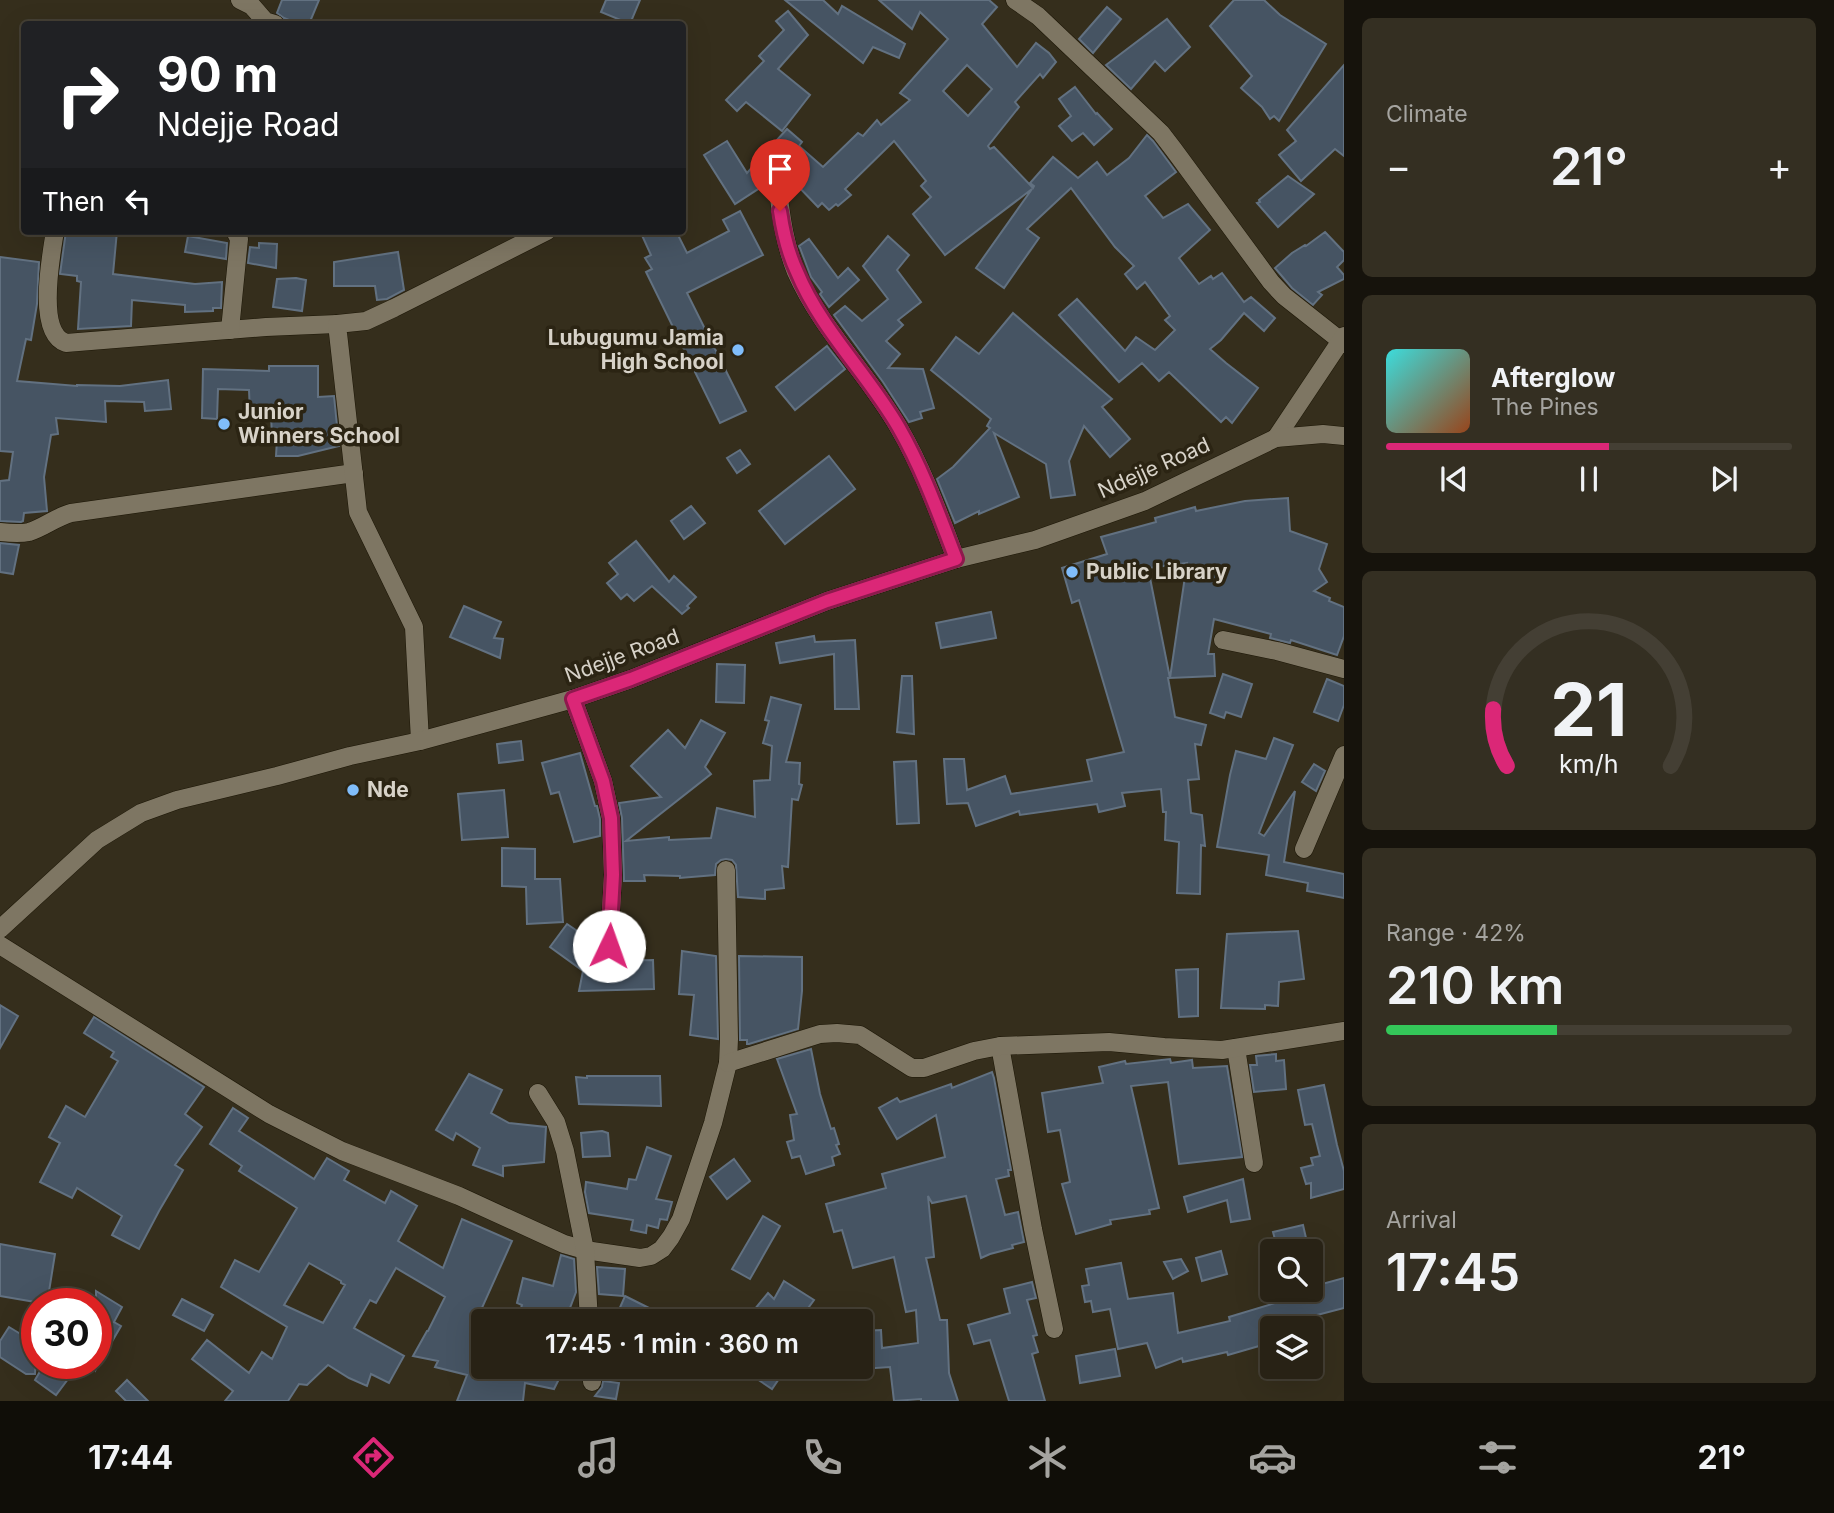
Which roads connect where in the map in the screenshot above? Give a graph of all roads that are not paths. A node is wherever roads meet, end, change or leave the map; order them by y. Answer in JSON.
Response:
{"nodes":[{"id":1,"x":1015,"y":0,"type":"edge"},
{"id":2,"x":248,"y":2,"type":"edge"},
{"id":3,"x":246,"y":21,"type":"edge"},
{"id":4,"x":265,"y":21,"type":"edge"},
{"id":5,"x":778,"y":189,"type":"dead end"},
{"id":6,"x":54,"y":235,"type":"edge"},
{"id":7,"x":237,"y":235,"type":"edge"},
{"id":8,"x":539,"y":235,"type":"edge"},
{"id":9,"x":337,"y":324,"type":"junction"},
{"id":10,"x":230,"y":330,"type":"junction"},
{"id":11,"x":1342,"y":338,"type":"edge"},
{"id":12,"x":1344,"y":436,"type":"edge"},
{"id":13,"x":1276,"y":438,"type":"junction"},
{"id":14,"x":354,"y":472,"type":"junction"},
{"id":15,"x":0,"y":532,"type":"edge"},
{"id":16,"x":956,"y":559,"type":"junction"},
{"id":17,"x":1223,"y":640,"type":"dead end"},
{"id":18,"x":1344,"y":669,"type":"edge"},
{"id":19,"x":573,"y":699,"type":"junction"},
{"id":20,"x":420,"y":741,"type":"junction"},
{"id":21,"x":1344,"y":755,"type":"edge"},
{"id":22,"x":1304,"y":849,"type":"dead end"},
{"id":23,"x":726,"y":870,"type":"dead end"},
{"id":24,"x":0,"y":929,"type":"edge"},
{"id":25,"x":0,"y":945,"type":"edge"},
{"id":26,"x":609,"y":946,"type":"dead end"},
{"id":27,"x":1344,"y":1031,"type":"edge"},
{"id":28,"x":1000,"y":1046,"type":"junction"},
{"id":29,"x":1236,"y":1048,"type":"junction"},
{"id":30,"x":728,"y":1063,"type":"junction"},
{"id":31,"x":538,"y":1093,"type":"dead end"},
{"id":32,"x":1254,"y":1163,"type":"dead end"},
{"id":33,"x":586,"y":1250,"type":"junction"},
{"id":34,"x":588,"y":1309,"type":"edge"},
{"id":35,"x":1054,"y":1329,"type":"dead end"}],
"edges":[{"from":1,"to":11,"type":"street"},
{"from":2,"to":3,"type":"street"},
{"from":2,"to":4,"type":"street"},
{"from":5,"to":16,"type":"street"},
{"from":6,"to":10,"type":"street"},
{"from":7,"to":10,"type":"street"},
{"from":8,"to":9,"type":"street"},
{"from":9,"to":10,"type":"street"},
{"from":9,"to":14,"type":"street"},
{"from":11,"to":13,"type":"street"},
{"from":12,"to":13,"type":"street"},
{"from":13,"to":16,"type":"street","name":"Ndejje Road"},
{"from":14,"to":15,"type":"street"},
{"from":14,"to":20,"type":"street"},
{"from":16,"to":19,"type":"street","name":"Ndejje Road"},
{"from":17,"to":18,"type":"street"},
{"from":19,"to":20,"type":"street","name":"Ndejje Road"},
{"from":19,"to":26,"type":"street"},
{"from":20,"to":24,"type":"street","name":"Ndejje Road"},
{"from":21,"to":22,"type":"street"},
{"from":23,"to":30,"type":"street"},
{"from":25,"to":33,"type":"street"},
{"from":27,"to":29,"type":"street"},
{"from":28,"to":29,"type":"street"},
{"from":28,"to":30,"type":"street"},
{"from":28,"to":35,"type":"street"},
{"from":29,"to":32,"type":"street"},
{"from":30,"to":33,"type":"street"},
{"from":31,"to":33,"type":"street"},
{"from":33,"to":34,"type":"street"}]}
